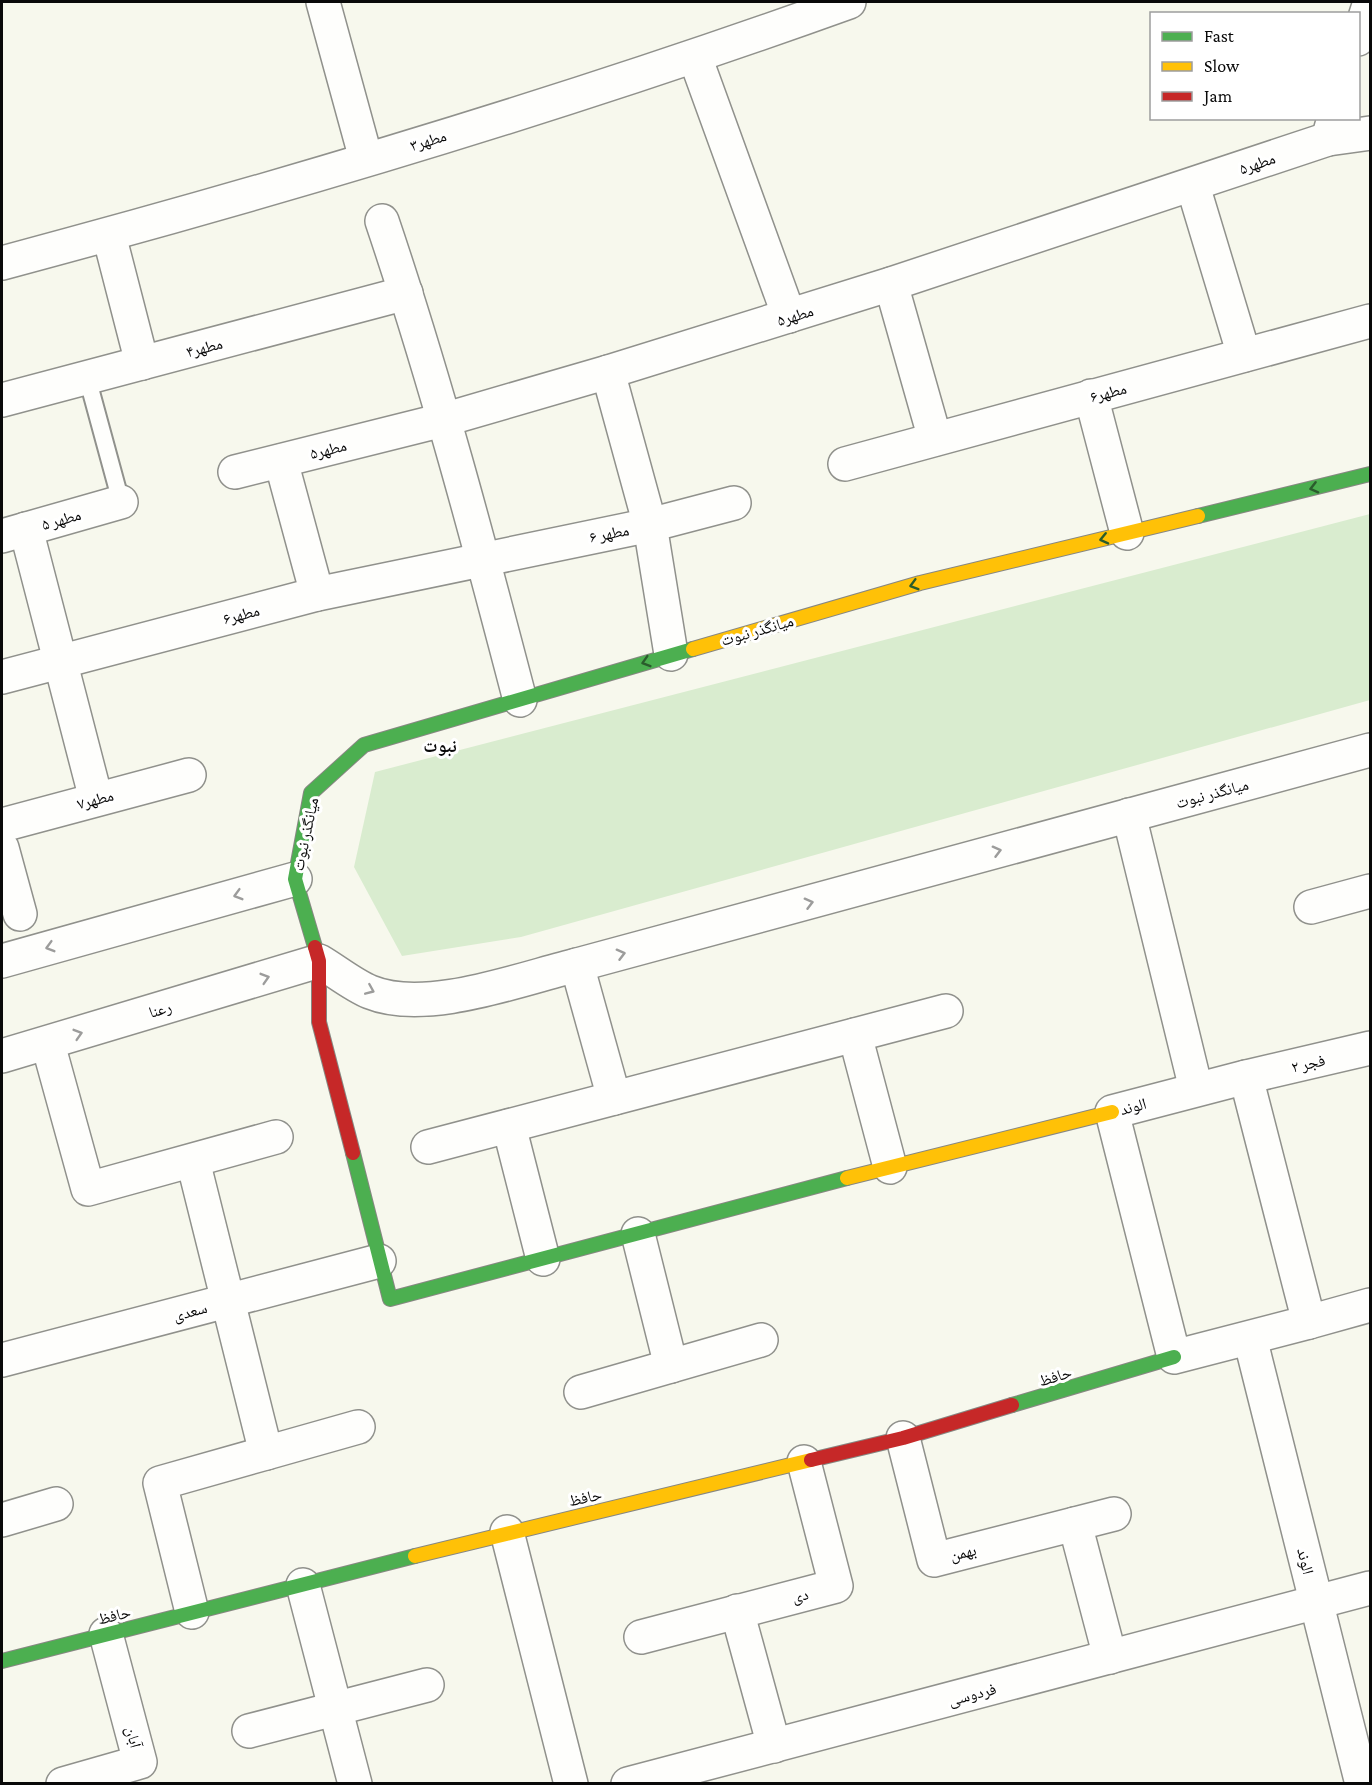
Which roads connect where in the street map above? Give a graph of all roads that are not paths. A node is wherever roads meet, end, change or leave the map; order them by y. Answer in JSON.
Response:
{"nodes":[{"id":1,"x":323,"y":2,"type":"edge"},
{"id":2,"x":849,"y":2,"type":"edge"},
{"id":3,"x":1370,"y":2,"type":"edge"},
{"id":4,"x":1360,"y":36,"type":"edge"},
{"id":5,"x":696,"y":57,"type":"junction"},
{"id":6,"x":1331,"y":129,"type":"edge"},
{"id":7,"x":1371,"y":133,"type":"edge"},
{"id":8,"x":366,"y":159,"type":"junction"},
{"id":9,"x":1193,"y":186,"type":"junction"},
{"id":10,"x":382,"y":221,"type":"dead end"},
{"id":11,"x":109,"y":235,"type":"junction"},
{"id":12,"x":2,"y":263,"type":"edge"},
{"id":13,"x":891,"y":284,"type":"junction"},
{"id":14,"x":406,"y":294,"type":"junction"},
{"id":15,"x":789,"y":316,"type":"junction"},
{"id":16,"x":1371,"y":321,"type":"edge"},
{"id":17,"x":1244,"y":355,"type":"junction"},
{"id":18,"x":142,"y":363,"type":"junction"},
{"id":19,"x":608,"y":372,"type":"junction"},
{"id":20,"x":87,"y":377,"type":"junction"},
{"id":21,"x":1091,"y":396,"type":"junction"},
{"id":22,"x":2,"y":400,"type":"edge"},
{"id":23,"x":443,"y":420,"type":"junction"},
{"id":24,"x":935,"y":439,"type":"junction"},
{"id":25,"x":281,"y":461,"type":"junction"},
{"id":26,"x":845,"y":464,"type":"dead end"},
{"id":27,"x":235,"y":472,"type":"dead end"},
{"id":28,"x":1371,"y":474,"type":"edge"},
{"id":29,"x":121,"y":502,"type":"joint"},
{"id":30,"x":734,"y":503,"type":"dead end"},
{"id":31,"x":650,"y":525,"type":"junction"},
{"id":32,"x":14,"y":533,"type":"edge"},
{"id":33,"x":1127,"y":533,"type":"junction"},
{"id":34,"x":483,"y":558,"type":"junction"},
{"id":35,"x":317,"y":594,"type":"junction"},
{"id":36,"x":671,"y":654,"type":"junction"},
{"id":37,"x":60,"y":661,"type":"junction"},
{"id":38,"x":2,"y":677,"type":"edge"},
{"id":39,"x":519,"y":700,"type":"junction"},
{"id":40,"x":1371,"y":750,"type":"edge"},
{"id":41,"x":189,"y":775,"type":"dead end"},
{"id":42,"x":96,"y":799,"type":"junction"},
{"id":43,"x":1129,"y":815,"type":"junction"},
{"id":44,"x":2,"y":825,"type":"edge"},
{"id":45,"x":2,"y":848,"type":"edge"},
{"id":46,"x":295,"y":879,"type":"junction"},
{"id":47,"x":1371,"y":891,"type":"edge"},
{"id":48,"x":1311,"y":907,"type":"dead end"},
{"id":49,"x":20,"y":914,"type":"dead end"},
{"id":50,"x":2,"y":961,"type":"edge"},
{"id":51,"x":319,"y":961,"type":"junction"},
{"id":52,"x":577,"y":965,"type":"junction"},
{"id":53,"x":946,"y":1011,"type":"dead end"},
{"id":54,"x":855,"y":1035,"type":"junction"},
{"id":55,"x":48,"y":1044,"type":"junction"},
{"id":56,"x":1371,"y":1048,"type":"edge"},
{"id":57,"x":2,"y":1056,"type":"edge"},
{"id":58,"x":1246,"y":1077,"type":"junction"},
{"id":59,"x":1196,"y":1089,"type":"junction"},
{"id":60,"x":614,"y":1098,"type":"junction"},
{"id":61,"x":1112,"y":1112,"type":"junction"},
{"id":62,"x":509,"y":1126,"type":"junction"},
{"id":63,"x":276,"y":1137,"type":"dead end"},
{"id":64,"x":428,"y":1147,"type":"dead end"},
{"id":65,"x":193,"y":1161,"type":"junction"},
{"id":66,"x":890,"y":1167,"type":"junction"},
{"id":67,"x":638,"y":1234,"type":"junction"},
{"id":68,"x":543,"y":1259,"type":"junction"},
{"id":69,"x":379,"y":1261,"type":"junction"},
{"id":70,"x":228,"y":1301,"type":"junction"},
{"id":71,"x":1371,"y":1305,"type":"edge"},
{"id":72,"x":1309,"y":1322,"type":"junction"},
{"id":73,"x":1250,"y":1338,"type":"junction"},
{"id":74,"x":761,"y":1340,"type":"dead end"},
{"id":75,"x":1174,"y":1357,"type":"junction"},
{"id":76,"x":2,"y":1360,"type":"edge"},
{"id":77,"x":671,"y":1366,"type":"junction"},
{"id":78,"x":581,"y":1392,"type":"dead end"},
{"id":79,"x":358,"y":1428,"type":"dead end"},
{"id":80,"x":903,"y":1438,"type":"junction"},
{"id":81,"x":267,"y":1453,"type":"junction"},
{"id":82,"x":804,"y":1462,"type":"junction"},
{"id":83,"x":56,"y":1504,"type":"dead end"},
{"id":84,"x":1114,"y":1514,"type":"dead end"},
{"id":85,"x":2,"y":1520,"type":"edge"},
{"id":86,"x":1075,"y":1524,"type":"junction"},
{"id":87,"x":507,"y":1532,"type":"junction"},
{"id":88,"x":303,"y":1585,"type":"junction"},
{"id":89,"x":1371,"y":1588,"type":"edge"},
{"id":90,"x":1317,"y":1604,"type":"junction"},
{"id":91,"x":737,"y":1611,"type":"junction"},
{"id":92,"x":192,"y":1612,"type":"junction"},
{"id":93,"x":106,"y":1634,"type":"junction"},
{"id":94,"x":641,"y":1637,"type":"dead end"},
{"id":95,"x":1110,"y":1657,"type":"junction"},
{"id":96,"x":2,"y":1659,"type":"edge"},
{"id":97,"x":427,"y":1685,"type":"dead end"},
{"id":98,"x":336,"y":1709,"type":"junction"},
{"id":99,"x":249,"y":1731,"type":"dead end"},
{"id":100,"x":774,"y":1746,"type":"junction"},
{"id":101,"x":63,"y":1784,"type":"edge"},
{"id":102,"x":355,"y":1784,"type":"edge"},
{"id":103,"x":572,"y":1784,"type":"edge"},
{"id":104,"x":628,"y":1784,"type":"edge"},
{"id":105,"x":1362,"y":1784,"type":"edge"}],
"edges":[{"from":1,"to":8,"type":"street"},
{"from":2,"to":5,"type":"street","name":"مطهر۳"},
{"from":3,"to":4,"type":"street"},
{"from":5,"to":8,"type":"street","name":"مطهر۳"},
{"from":5,"to":15,"type":"street"},
{"from":6,"to":7,"type":"street","name":"مطهر۵"},
{"from":6,"to":9,"type":"street","name":"مطهر۵"},
{"from":8,"to":11,"type":"street","name":"مطهر۳"},
{"from":9,"to":13,"type":"street","name":"مطهر۵"},
{"from":9,"to":17,"type":"street"},
{"from":10,"to":14,"type":"street"},
{"from":11,"to":12,"type":"street","name":"مطهر۳"},
{"from":11,"to":18,"type":"street"},
{"from":13,"to":15,"type":"street","name":"مطهر۵"},
{"from":13,"to":24,"type":"street"},
{"from":14,"to":18,"type":"street","name":"مطهر۴"},
{"from":14,"to":23,"type":"street"},
{"from":15,"to":19,"type":"street","name":"مطهر۵"},
{"from":16,"to":17,"type":"street","name":"مطهر۶"},
{"from":17,"to":21,"type":"street","name":"مطهر۶"},
{"from":18,"to":20,"type":"street","name":"مطهر۴"},
{"from":19,"to":23,"type":"street","name":"مطهر۵"},
{"from":19,"to":31,"type":"street"},
{"from":20,"to":22,"type":"street","name":"مطهر۴"},
{"from":20,"to":29,"type":"lane"},
{"from":21,"to":24,"type":"street","name":"مطهر۶"},
{"from":21,"to":33,"type":"street"},
{"from":23,"to":25,"type":"street","name":"مطهر۵"},
{"from":23,"to":34,"type":"street"},
{"from":24,"to":26,"type":"street","name":"مطهر۶"},
{"from":25,"to":27,"type":"street","name":"مطهر۵"},
{"from":25,"to":35,"type":"street"},
{"from":28,"to":33,"type":"street","name":"میانگذر نبوت","one_way":true},
{"from":29,"to":32,"type":"street","name":"مطهر ۵"},
{"from":30,"to":31,"type":"street","name":"مطهر ۶"},
{"from":31,"to":34,"type":"street","name":"مطهر ۶"},
{"from":31,"to":36,"type":"street"},
{"from":32,"to":37,"type":"street"},
{"from":33,"to":36,"type":"street","name":"میانگذر نبوت","one_way":true},
{"from":34,"to":35,"type":"street","name":"مطهر۶"},
{"from":34,"to":39,"type":"street"},
{"from":35,"to":37,"type":"street","name":"مطهر۶"},
{"from":36,"to":39,"type":"street","name":"میانگذر نبوت","one_way":true},
{"from":37,"to":38,"type":"street","name":"مطهر۶"},
{"from":37,"to":42,"type":"street"},
{"from":39,"to":46,"type":"street","name":"میانگذر نبوت"},
{"from":40,"to":43,"type":"street","name":"میانگذر نبوت"},
{"from":41,"to":42,"type":"street","name":"مطهر۷"},
{"from":42,"to":44,"type":"street","name":"مطهر۷"},
{"from":52,"to":43,"type":"street","name":"میانگذر نبوت","one_way":true},
{"from":43,"to":59,"type":"street"},
{"from":45,"to":49,"type":"street"},
{"from":46,"to":50,"type":"street","one_way":true},
{"from":46,"to":51,"type":"street","name":"میانگذر نبوت"},
{"from":47,"to":48,"type":"street"},
{"from":51,"to":52,"type":"street","name":"میانگذر نبوت","one_way":true},
{"from":55,"to":51,"type":"street","name":"رعنا","one_way":true},
{"from":51,"to":69,"type":"street"},
{"from":52,"to":60,"type":"street"},
{"from":53,"to":54,"type":"street"},
{"from":54,"to":60,"type":"street"},
{"from":54,"to":66,"type":"street"},
{"from":55,"to":57,"type":"street","name":"رعنا"},
{"from":55,"to":65,"type":"street"},
{"from":56,"to":58,"type":"street","name":"فجر ۲"},
{"from":58,"to":59,"type":"street","name":"الوند"},
{"from":58,"to":72,"type":"street"},
{"from":59,"to":61,"type":"street","name":"الوند"},
{"from":60,"to":62,"type":"street"},
{"from":61,"to":66,"type":"street"},
{"from":61,"to":75,"type":"street","name":"الوند"},
{"from":62,"to":64,"type":"street"},
{"from":62,"to":68,"type":"street"},
{"from":63,"to":65,"type":"street"},
{"from":65,"to":70,"type":"street"},
{"from":66,"to":67,"type":"street"},
{"from":67,"to":68,"type":"street"},
{"from":67,"to":77,"type":"street"},
{"from":68,"to":69,"type":"street"},
{"from":69,"to":70,"type":"street","name":"سعدی"},
{"from":70,"to":76,"type":"street","name":"سعدی"},
{"from":70,"to":81,"type":"street"},
{"from":71,"to":72,"type":"street"},
{"from":72,"to":73,"type":"street"},
{"from":73,"to":75,"type":"street"},
{"from":73,"to":90,"type":"street","name":"الوند"},
{"from":74,"to":77,"type":"street"},
{"from":75,"to":80,"type":"street","name":"حافظ"},
{"from":77,"to":78,"type":"street"},
{"from":79,"to":81,"type":"street"},
{"from":80,"to":82,"type":"street","name":"حافظ"},
{"from":80,"to":86,"type":"street","name":"بهمن"},
{"from":81,"to":92,"type":"street"},
{"from":82,"to":87,"type":"street","name":"حافظ"},
{"from":82,"to":91,"type":"street","name":"دی"},
{"from":83,"to":85,"type":"street"},
{"from":84,"to":86,"type":"street","name":"بهمن"},
{"from":86,"to":95,"type":"street"},
{"from":87,"to":88,"type":"street","name":"حافظ"},
{"from":87,"to":103,"type":"street"},
{"from":88,"to":92,"type":"street","name":"حافظ"},
{"from":88,"to":98,"type":"street"},
{"from":89,"to":90,"type":"street","name":"فردوسی"},
{"from":90,"to":95,"type":"street","name":"فردوسی"},
{"from":90,"to":105,"type":"street","name":"الوند"},
{"from":91,"to":94,"type":"street","name":"دی"},
{"from":91,"to":100,"type":"street"},
{"from":92,"to":93,"type":"street","name":"حافظ"},
{"from":93,"to":96,"type":"street","name":"حافظ"},
{"from":93,"to":101,"type":"street","name":"آبان"},
{"from":95,"to":100,"type":"street","name":"فردوسی"},
{"from":97,"to":98,"type":"street"},
{"from":98,"to":99,"type":"street"},
{"from":98,"to":102,"type":"street"},
{"from":100,"to":104,"type":"street","name":"فردوسی"}]}
